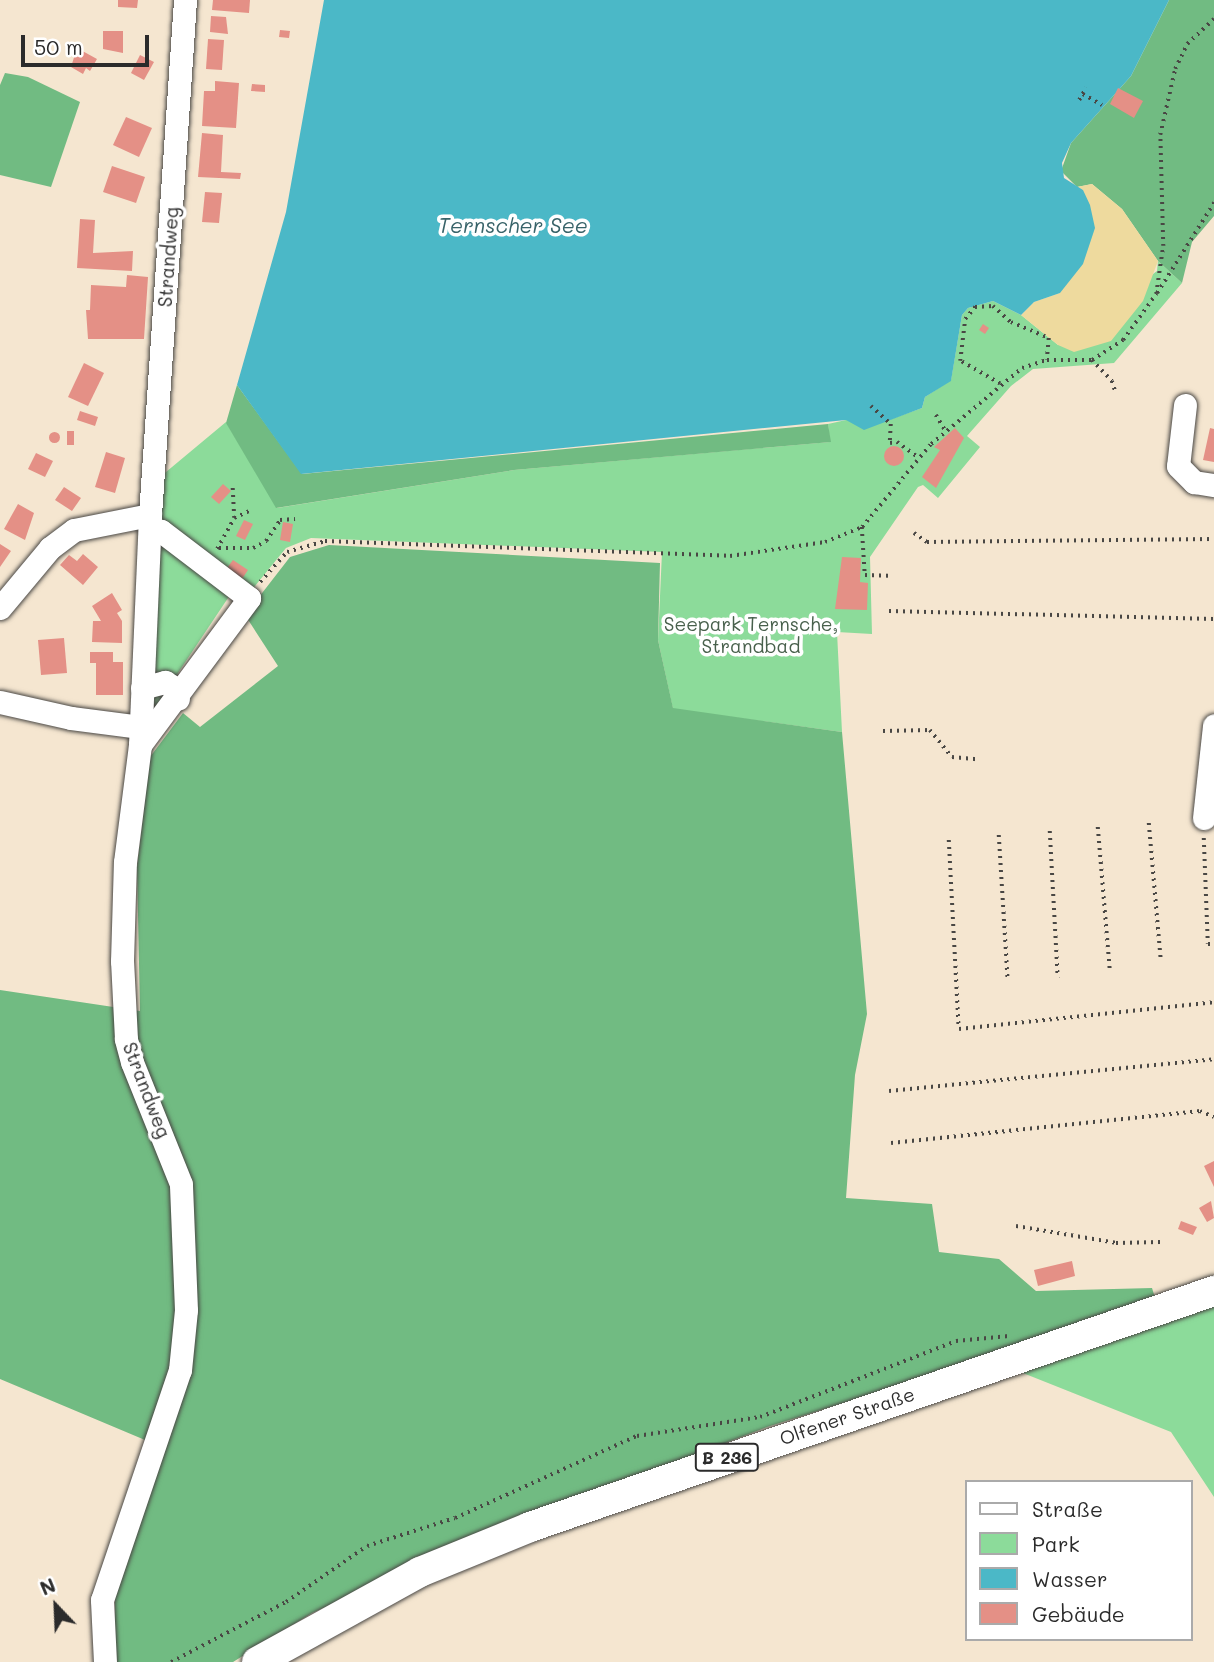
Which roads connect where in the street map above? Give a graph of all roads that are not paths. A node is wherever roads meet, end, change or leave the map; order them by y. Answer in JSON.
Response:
{"nodes":[{"id":1,"x":185,"y":0,"type":"edge"},
{"id":2,"x":1185,"y":405,"type":"dead end"},
{"id":3,"x":1214,"y":485,"type":"edge"},
{"id":4,"x":150,"y":522,"type":"junction"},
{"id":5,"x":0,"y":608,"type":"edge"},
{"id":6,"x":142,"y":688,"type":"junction"},
{"id":7,"x":178,"y":699,"type":"junction"},
{"id":8,"x":0,"y":702,"type":"edge"},
{"id":9,"x":1214,"y":726,"type":"edge"},
{"id":10,"x":141,"y":736,"type":"junction"},
{"id":11,"x":1204,"y":818,"type":"road end"},
{"id":12,"x":1214,"y":1291,"type":"edge"},
{"id":13,"x":103,"y":1655,"type":"edge"},
{"id":14,"x":257,"y":1662,"type":"edge"}],
"edges":[{"from":1,"to":4,"type":"street","name":"Strandweg"},
{"from":2,"to":3,"type":"street"},
{"from":4,"to":5,"type":"street"},
{"from":4,"to":6,"type":"street","name":"Strandweg"},
{"from":4,"to":7,"type":"street"},
{"from":6,"to":7,"type":"street"},
{"from":6,"to":10,"type":"street","name":"Strandweg"},
{"from":7,"to":10,"type":"street"},
{"from":8,"to":10,"type":"street"},
{"from":9,"to":11,"type":"street"},
{"from":10,"to":13,"type":"street","name":"Strandweg"},
{"from":12,"to":14,"type":"main road","name":"Olfener Straße","number":"B 236"}]}
